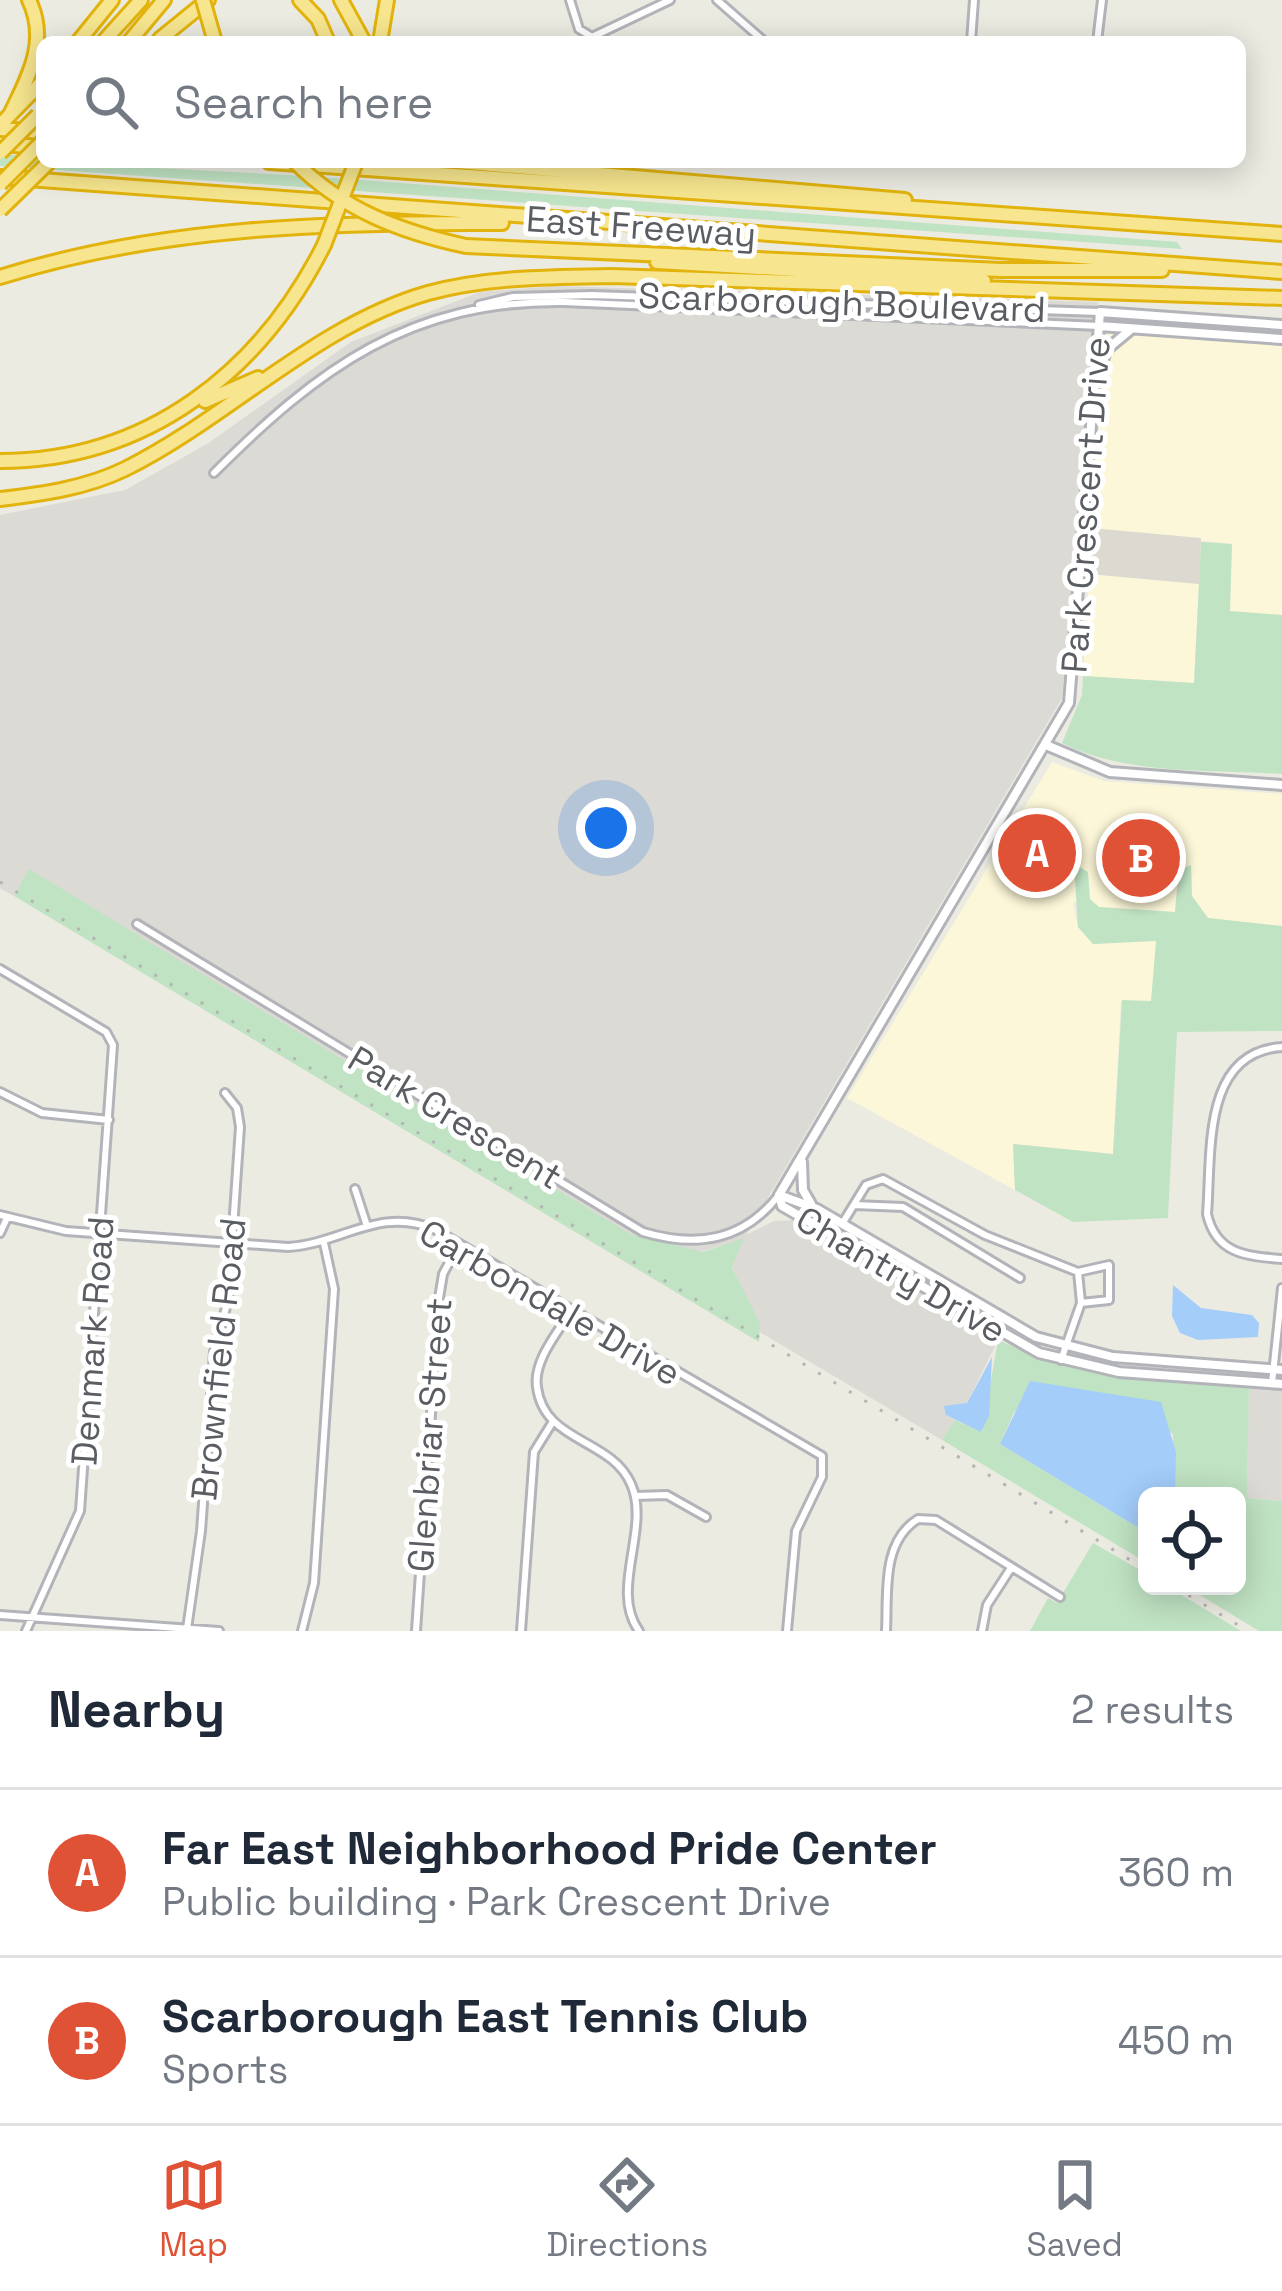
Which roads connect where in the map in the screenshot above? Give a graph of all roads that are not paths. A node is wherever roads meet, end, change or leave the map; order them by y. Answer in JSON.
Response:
{"nodes":[{"id":1,"x":29,"y":0,"type":"edge"},
{"id":2,"x":112,"y":0,"type":"edge"},
{"id":3,"x":141,"y":0,"type":"edge"},
{"id":4,"x":164,"y":0,"type":"edge"},
{"id":5,"x":192,"y":0,"type":"edge"},
{"id":6,"x":206,"y":0,"type":"edge"},
{"id":7,"x":300,"y":0,"type":"edge"},
{"id":8,"x":341,"y":0,"type":"edge"},
{"id":9,"x":387,"y":0,"type":"edge"},
{"id":10,"x":570,"y":0,"type":"edge"},
{"id":11,"x":670,"y":0,"type":"edge"},
{"id":12,"x":717,"y":0,"type":"edge"},
{"id":13,"x":974,"y":0,"type":"edge"},
{"id":14,"x":1102,"y":0,"type":"edge"},
{"id":15,"x":38,"y":36,"type":"edge"},
{"id":16,"x":83,"y":36,"type":"edge"},
{"id":17,"x":108,"y":36,"type":"edge"},
{"id":18,"x":134,"y":36,"type":"edge"},
{"id":19,"x":161,"y":36,"type":"edge"},
{"id":20,"x":163,"y":36,"type":"edge"},
{"id":21,"x":214,"y":36,"type":"edge"},
{"id":22,"x":325,"y":36,"type":"edge"},
{"id":23,"x":361,"y":36,"type":"edge"},
{"id":24,"x":381,"y":36,"type":"edge"},
{"id":25,"x":591,"y":36,"type":"edge"},
{"id":26,"x":594,"y":36,"type":"edge"},
{"id":27,"x":758,"y":36,"type":"edge"},
{"id":28,"x":971,"y":36,"type":"edge"},
{"id":29,"x":1098,"y":36,"type":"edge"},
{"id":30,"x":36,"y":51,"type":"edge"},
{"id":31,"x":36,"y":88,"type":"edge"},
{"id":32,"x":36,"y":116,"type":"edge"},
{"id":33,"x":3,"y":123,"type":"edge"},
{"id":34,"x":36,"y":131,"type":"edge"},
{"id":35,"x":36,"y":146,"type":"edge"},
{"id":36,"x":0,"y":149,"type":"edge"},
{"id":37,"x":36,"y":150,"type":"edge"},
{"id":38,"x":43,"y":168,"type":"edge"},
{"id":39,"x":301,"y":168,"type":"edge"},
{"id":40,"x":354,"y":168,"type":"edge"},
{"id":41,"x":354,"y":168,"type":"edge"},
{"id":42,"x":543,"y":168,"type":"edge"},
{"id":43,"x":613,"y":168,"type":"edge"},
{"id":44,"x":670,"y":177,"type":"junction"},
{"id":45,"x":0,"y":180,"type":"edge"},
{"id":46,"x":0,"y":210,"type":"edge"},
{"id":47,"x":1081,"y":219,"type":"junction"},
{"id":48,"x":599,"y":224,"type":"junction"},
{"id":49,"x":1282,"y":235,"type":"edge"},
{"id":50,"x":627,"y":255,"type":"junction"},
{"id":51,"x":1187,"y":266,"type":"junction"},
{"id":52,"x":1282,"y":272,"type":"edge"},
{"id":53,"x":0,"y":278,"type":"edge"},
{"id":54,"x":1131,"y":293,"type":"junction"},
{"id":55,"x":1282,"y":298,"type":"edge"},
{"id":56,"x":476,"y":306,"type":"junction"},
{"id":57,"x":1100,"y":311,"type":"junction"},
{"id":58,"x":1282,"y":325,"type":"edge"},
{"id":59,"x":1099,"y":326,"type":"junction"},
{"id":60,"x":1137,"y":329,"type":"junction"},
{"id":61,"x":1282,"y":339,"type":"edge"},
{"id":62,"x":279,"y":370,"type":"junction"},
{"id":63,"x":1094,"y":400,"type":"junction"},
{"id":64,"x":182,"y":410,"type":"junction"},
{"id":65,"x":0,"y":461,"type":"edge"},
{"id":66,"x":214,"y":473,"type":"dead end"},
{"id":67,"x":0,"y":499,"type":"edge"},
{"id":68,"x":1046,"y":745,"type":"junction"},
{"id":69,"x":1282,"y":785,"type":"edge"},
{"id":70,"x":136,"y":924,"type":"dead end"},
{"id":71,"x":0,"y":969,"type":"edge"},
{"id":72,"x":1282,"y":1047,"type":"edge"},
{"id":73,"x":0,"y":1092,"type":"edge"},
{"id":74,"x":225,"y":1093,"type":"dead end"},
{"id":75,"x":109,"y":1120,"type":"junction"},
{"id":76,"x":803,"y":1155,"type":"junction"},
{"id":77,"x":355,"y":1189,"type":"dead end"},
{"id":78,"x":779,"y":1196,"type":"junction"},
{"id":79,"x":854,"y":1205,"type":"junction"},
{"id":80,"x":817,"y":1209,"type":"junction"},
{"id":81,"x":3,"y":1216,"type":"edge"},
{"id":82,"x":366,"y":1223,"type":"junction"},
{"id":83,"x":842,"y":1224,"type":"junction"},
{"id":84,"x":0,"y":1233,"type":"edge"},
{"id":85,"x":100,"y":1233,"type":"junction"},
{"id":86,"x":324,"y":1243,"type":"junction"},
{"id":87,"x":232,"y":1244,"type":"junction"},
{"id":88,"x":459,"y":1244,"type":"junction"},
{"id":89,"x":1282,"y":1259,"type":"edge"},
{"id":90,"x":1078,"y":1272,"type":"junction"},
{"id":91,"x":1020,"y":1278,"type":"dead end"},
{"id":92,"x":1282,"y":1288,"type":"edge"},
{"id":93,"x":1081,"y":1303,"type":"junction"},
{"id":94,"x":571,"y":1311,"type":"junction"},
{"id":95,"x":1065,"y":1347,"type":"junction"},
{"id":96,"x":1060,"y":1360,"type":"junction"},
{"id":97,"x":1278,"y":1369,"type":"edge"},
{"id":98,"x":1277,"y":1383,"type":"edge"},
{"id":99,"x":552,"y":1423,"type":"junction"},
{"id":100,"x":635,"y":1496,"type":"junction"},
{"id":101,"x":706,"y":1517,"type":"dead end"},
{"id":102,"x":1011,"y":1568,"type":"junction"},
{"id":103,"x":1060,"y":1597,"type":"dead end"},
{"id":104,"x":0,"y":1615,"type":"edge"},
{"id":105,"x":32,"y":1617,"type":"junction"},
{"id":106,"x":125,"y":1628,"type":"edge"},
{"id":107,"x":187,"y":1629,"type":"edge"},
{"id":108,"x":26,"y":1631,"type":"edge"},
{"id":109,"x":219,"y":1631,"type":"edge"},
{"id":110,"x":302,"y":1631,"type":"edge"},
{"id":111,"x":416,"y":1631,"type":"edge"},
{"id":112,"x":521,"y":1631,"type":"edge"},
{"id":113,"x":639,"y":1631,"type":"edge"},
{"id":114,"x":788,"y":1631,"type":"edge"},
{"id":115,"x":886,"y":1631,"type":"edge"},
{"id":116,"x":982,"y":1631,"type":"edge"}],
"edges":[{"from":1,"to":15,"type":"highway"},
{"from":2,"to":16,"type":"highway"},
{"from":3,"to":17,"type":"highway"},
{"from":4,"to":18,"type":"highway"},
{"from":5,"to":19,"type":"highway"},
{"from":6,"to":20,"type":"highway"},
{"from":6,"to":21,"type":"highway","bridge":true},
{"from":7,"to":22,"type":"highway"},
{"from":8,"to":23,"type":"highway"},
{"from":9,"to":24,"type":"highway"},
{"from":10,"to":25,"type":"street"},
{"from":11,"to":26,"type":"street"},
{"from":12,"to":27,"type":"street"},
{"from":13,"to":28,"type":"street"},
{"from":14,"to":29,"type":"street"},
{"from":30,"to":33,"type":"highway"},
{"from":31,"to":33,"type":"highway"},
{"from":32,"to":36,"type":"highway","bridge":true},
{"from":33,"to":34,"type":"highway"},
{"from":35,"to":36,"type":"highway"},
{"from":37,"to":45,"type":"highway","bridge":true},
{"from":38,"to":46,"type":"highway","bridge":true},
{"from":39,"to":50,"type":"highway","bridge":true},
{"from":40,"to":47,"type":"highway","name":"East Freeway"},
{"from":41,"to":64,"type":"highway","bridge":true},
{"from":42,"to":44,"type":"highway"},
{"from":43,"to":44,"type":"highway"},
{"from":44,"to":47,"type":"highway"},
{"from":45,"to":48,"type":"highway","name":"East Freeway"},
{"from":47,"to":49,"type":"highway","name":"East Freeway"},
{"from":48,"to":51,"type":"highway","name":"East Freeway"},
{"from":48,"to":53,"type":"highway"},
{"from":50,"to":51,"type":"highway"},
{"from":50,"to":54,"type":"highway"},
{"from":51,"to":52,"type":"highway","name":"East Freeway"},
{"from":54,"to":55,"type":"highway"},
{"from":54,"to":62,"type":"highway"},
{"from":56,"to":57,"type":"street","name":"Scarborough Boulevard"},
{"from":56,"to":59,"type":"street","name":"Scarborough Boulevard"},
{"from":56,"to":66,"type":"street","name":"Scarborough Boulevard"},
{"from":57,"to":58,"type":"street","name":"Scarborough Boulevard"},
{"from":57,"to":59,"type":"street","name":"Park Crescent Drive"},
{"from":59,"to":60,"type":"street","name":"Scarborough Boulevard"},
{"from":59,"to":63,"type":"street","name":"Park Crescent Drive"},
{"from":60,"to":61,"type":"street","name":"Scarborough Boulevard"},
{"from":60,"to":63,"type":"street"},
{"from":62,"to":64,"type":"highway"},
{"from":62,"to":67,"type":"highway"},
{"from":63,"to":68,"type":"street","name":"Park Crescent Drive"},
{"from":64,"to":65,"type":"highway"},
{"from":68,"to":69,"type":"street"},
{"from":68,"to":76,"type":"street","name":"Park Crescent Drive"},
{"from":70,"to":78,"type":"street","name":"Park Crescent"},
{"from":71,"to":75,"type":"street","name":"Denmark Road"},
{"from":72,"to":89,"type":"street"},
{"from":73,"to":75,"type":"street"},
{"from":74,"to":87,"type":"street","name":"Brownfield Road"},
{"from":75,"to":85,"type":"street","name":"Denmark Road"},
{"from":76,"to":78,"type":"street","name":"Park Crescent Drive"},
{"from":76,"to":80,"type":"street"},
{"from":77,"to":82,"type":"street"},
{"from":78,"to":80,"type":"street","name":"Chantry Drive"},
{"from":78,"to":96,"type":"street","name":"Chantry Drive"},
{"from":79,"to":83,"type":"street"},
{"from":79,"to":90,"type":"street"},
{"from":79,"to":91,"type":"street"},
{"from":80,"to":83,"type":"street","name":"Chantry Drive"},
{"from":81,"to":84,"type":"street"},
{"from":81,"to":85,"type":"street","name":"Carbondale Drive"},
{"from":82,"to":86,"type":"street","name":"Carbondale Drive"},
{"from":82,"to":88,"type":"street","name":"Carbondale Drive"},
{"from":83,"to":95,"type":"street","name":"Chantry Drive"},
{"from":85,"to":87,"type":"street","name":"Carbondale Drive"},
{"from":85,"to":105,"type":"street","name":"Denmark Road"},
{"from":86,"to":87,"type":"street","name":"Carbondale Drive"},
{"from":86,"to":110,"type":"street"},
{"from":87,"to":107,"type":"street","name":"Brownfield Road"},
{"from":88,"to":94,"type":"street","name":"Carbondale Drive"},
{"from":88,"to":111,"type":"street","name":"Glenbriar Street"},
{"from":90,"to":93,"type":"street"},
{"from":90,"to":93,"type":"street"},
{"from":92,"to":97,"type":"street"},
{"from":93,"to":95,"type":"street"},
{"from":94,"to":99,"type":"street"},
{"from":94,"to":114,"type":"street","name":"Carbondale Drive"},
{"from":95,"to":96,"type":"street"},
{"from":95,"to":97,"type":"street","name":"Chantry Drive"},
{"from":96,"to":98,"type":"street","name":"Chantry Drive"},
{"from":97,"to":98,"type":"street"},
{"from":99,"to":100,"type":"street"},
{"from":99,"to":112,"type":"street"},
{"from":100,"to":101,"type":"street"},
{"from":100,"to":113,"type":"street"},
{"from":102,"to":103,"type":"street"},
{"from":102,"to":115,"type":"street"},
{"from":102,"to":116,"type":"street"},
{"from":104,"to":105,"type":"street"},
{"from":105,"to":106,"type":"street"},
{"from":105,"to":108,"type":"street","name":"Denmark Road"},
{"from":106,"to":107,"type":"street"},
{"from":107,"to":109,"type":"street"}]}
